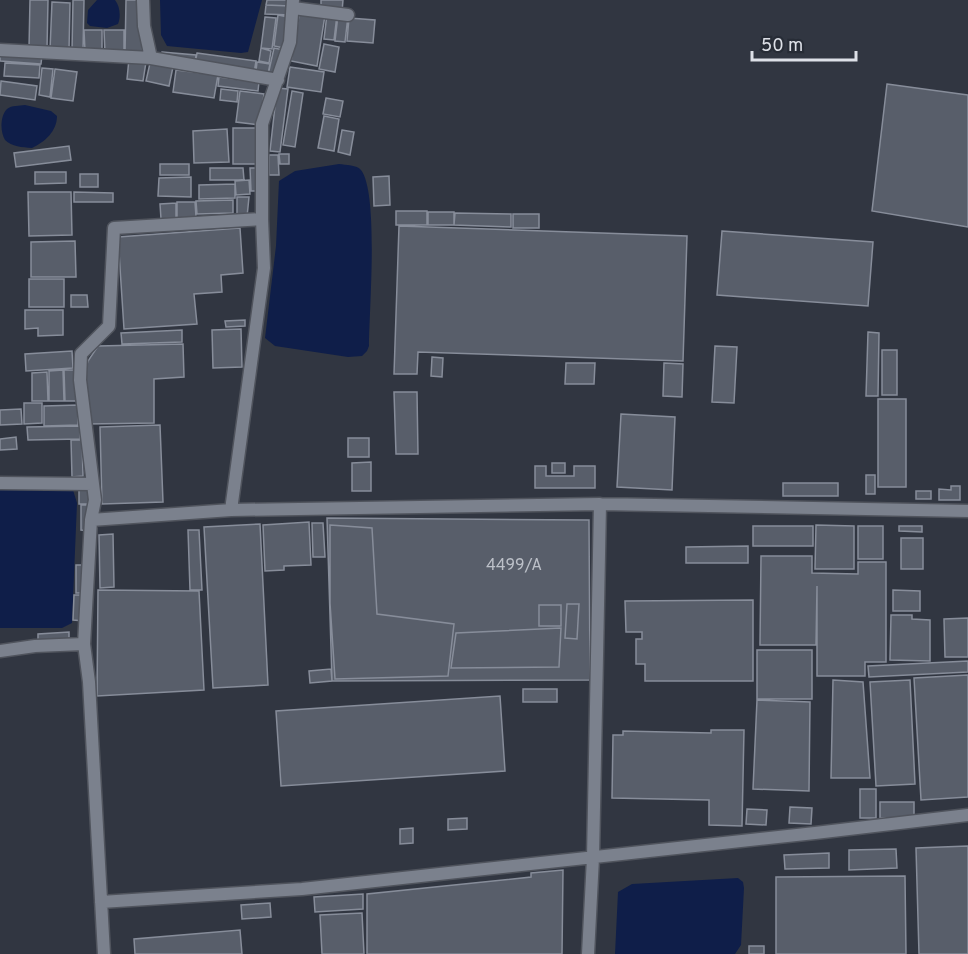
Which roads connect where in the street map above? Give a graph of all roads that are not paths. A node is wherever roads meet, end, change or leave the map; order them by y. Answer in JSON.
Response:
{"nodes":[{"id":1,"x":143,"y":0,"type":"edge"},
{"id":2,"x":293,"y":4,"type":"edge"},
{"id":3,"x":348,"y":15,"type":"dead end"},
{"id":4,"x":0,"y":51,"type":"edge"},
{"id":5,"x":151,"y":58,"type":"junction"},
{"id":6,"x":278,"y":80,"type":"junction"},
{"id":7,"x":262,"y":219,"type":"junction"},
{"id":8,"x":0,"y":483,"type":"edge"},
{"id":9,"x":93,"y":483,"type":"junction"},
{"id":10,"x":600,"y":504,"type":"junction"},
{"id":11,"x":231,"y":510,"type":"junction"},
{"id":12,"x":968,"y":511,"type":"edge"},
{"id":13,"x":91,"y":520,"type":"junction"},
{"id":14,"x":84,"y":644,"type":"junction"},
{"id":15,"x":0,"y":651,"type":"edge"},
{"id":16,"x":968,"y":815,"type":"edge"},
{"id":17,"x":593,"y":858,"type":"junction"},
{"id":18,"x":101,"y":902,"type":"junction"},
{"id":19,"x":104,"y":954,"type":"edge"},
{"id":20,"x":588,"y":954,"type":"edge"}],
"edges":[{"from":1,"to":5,"type":"street"},
{"from":2,"to":3,"type":"street"},
{"from":2,"to":6,"type":"street"},
{"from":4,"to":5,"type":"street"},
{"from":5,"to":6,"type":"street"},
{"from":6,"to":7,"type":"street"},
{"from":7,"to":9,"type":"street"},
{"from":7,"to":11,"type":"street"},
{"from":8,"to":9,"type":"street"},
{"from":9,"to":13,"type":"street"},
{"from":10,"to":11,"type":"street"},
{"from":10,"to":12,"type":"street"},
{"from":10,"to":17,"type":"street"},
{"from":11,"to":13,"type":"street"},
{"from":13,"to":14,"type":"street"},
{"from":14,"to":15,"type":"street"},
{"from":14,"to":18,"type":"street"},
{"from":16,"to":17,"type":"street"},
{"from":17,"to":18,"type":"street"},
{"from":17,"to":20,"type":"street"},
{"from":18,"to":19,"type":"street"}]}
